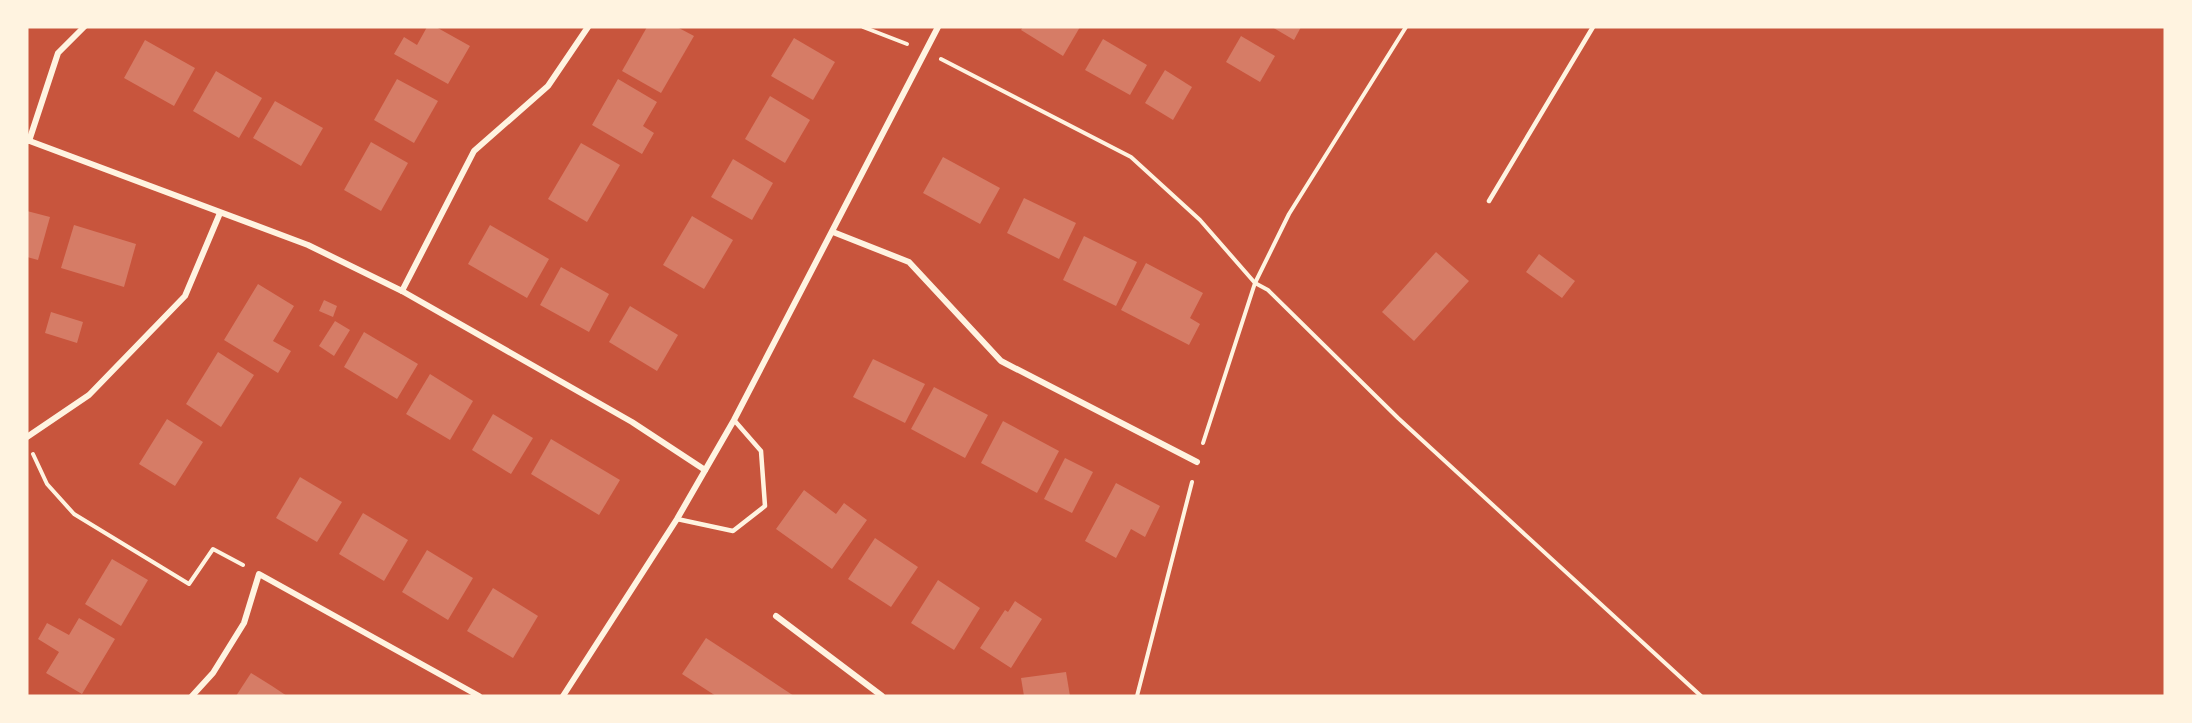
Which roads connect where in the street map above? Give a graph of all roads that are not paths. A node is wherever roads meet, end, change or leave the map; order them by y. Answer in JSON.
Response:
{"nodes":[{"id":1,"x":84,"y":27,"type":"edge"},
{"id":2,"x":588,"y":27,"type":"edge"},
{"id":3,"x":938,"y":27,"type":"edge"},
{"id":4,"x":1593,"y":27,"type":"edge"},
{"id":5,"x":28,"y":140,"type":"edge"},
{"id":6,"x":1489,"y":201,"type":"dead end"},
{"id":7,"x":220,"y":213,"type":"junction"},
{"id":8,"x":833,"y":232,"type":"junction"},
{"id":9,"x":402,"y":291,"type":"junction"},
{"id":10,"x":734,"y":420,"type":"junction"},
{"id":11,"x":27,"y":437,"type":"edge"},
{"id":12,"x":1197,"y":462,"type":"road end"},
{"id":13,"x":705,"y":470,"type":"junction"},
{"id":14,"x":677,"y":519,"type":"junction"},
{"id":15,"x":777,"y":616,"type":"dead end"},
{"id":16,"x":192,"y":696,"type":"edge"},
{"id":17,"x":479,"y":696,"type":"edge"},
{"id":18,"x":563,"y":696,"type":"edge"},
{"id":19,"x":882,"y":696,"type":"edge"}],
"edges":[{"from":1,"to":5,"type":"street"},
{"from":2,"to":9,"type":"street"},
{"from":3,"to":8,"type":"street"},
{"from":4,"to":6,"type":"lane"},
{"from":5,"to":7,"type":"street"},
{"from":7,"to":9,"type":"street"},
{"from":7,"to":11,"type":"street"},
{"from":8,"to":10,"type":"street"},
{"from":8,"to":12,"type":"street"},
{"from":9,"to":13,"type":"street"},
{"from":10,"to":13,"type":"street"},
{"from":10,"to":14,"type":"lane"},
{"from":13,"to":14,"type":"street"},
{"from":14,"to":18,"type":"street"},
{"from":15,"to":19,"type":"street"},
{"from":16,"to":17,"type":"street"}]}
